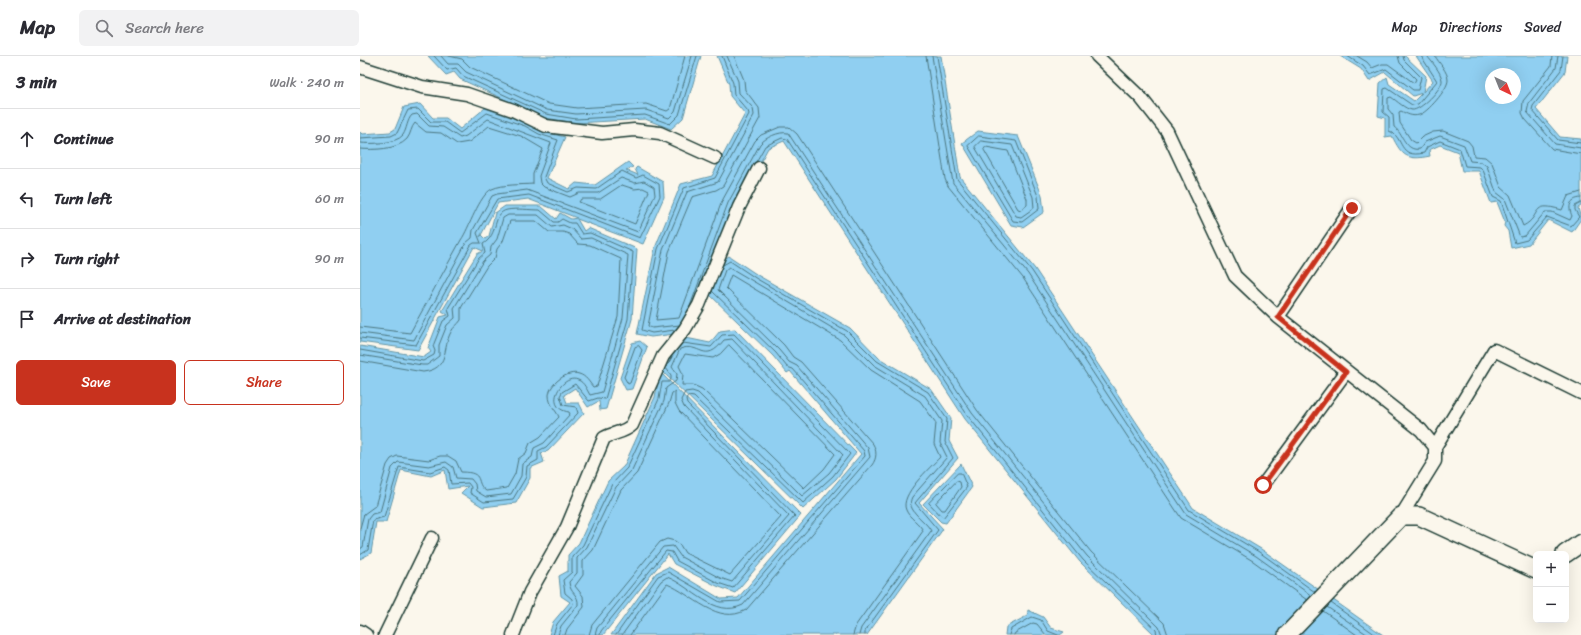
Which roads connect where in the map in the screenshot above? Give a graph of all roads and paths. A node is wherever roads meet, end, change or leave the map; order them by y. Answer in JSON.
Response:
{"nodes":[{"id":1,"x":1097,"y":56,"type":"edge"},
{"id":2,"x":360,"y":67,"type":"edge"},
{"id":3,"x":715,"y":158,"type":"dead end"},
{"id":4,"x":759,"y":168,"type":"dead end"},
{"id":5,"x":1352,"y":208,"type":"dead end"},
{"id":6,"x":1278,"y":317,"type":"junction"},
{"id":7,"x":1346,"y":372,"type":"junction"},
{"id":8,"x":1581,"y":393,"type":"edge"},
{"id":9,"x":1435,"y":447,"type":"junction"},
{"id":10,"x":1263,"y":485,"type":"dead end"},
{"id":11,"x":1400,"y":516,"type":"junction"},
{"id":12,"x":432,"y":538,"type":"dead end"},
{"id":13,"x":1581,"y":543,"type":"edge"},
{"id":14,"x":1569,"y":551,"type":"edge"},
{"id":15,"x":1533,"y":569,"type":"edge"},
{"id":16,"x":360,"y":631,"type":"edge"},
{"id":17,"x":366,"y":635,"type":"edge"},
{"id":18,"x":385,"y":635,"type":"edge"},
{"id":19,"x":514,"y":635,"type":"edge"},
{"id":20,"x":1287,"y":635,"type":"edge"}],
"edges":[{"from":1,"to":6,"type":"street"},
{"from":2,"to":3,"type":"street"},
{"from":4,"to":19,"type":"street"},
{"from":5,"to":6,"type":"street"},
{"from":6,"to":7,"type":"street"},
{"from":7,"to":9,"type":"street"},
{"from":7,"to":10,"type":"street"},
{"from":8,"to":9,"type":"street"},
{"from":9,"to":11,"type":"street"},
{"from":11,"to":15,"type":"main road"},
{"from":11,"to":20,"type":"main road"},
{"from":12,"to":18,"type":"street"},
{"from":13,"to":14,"type":"main road"},
{"from":16,"to":17,"type":"street"}]}
